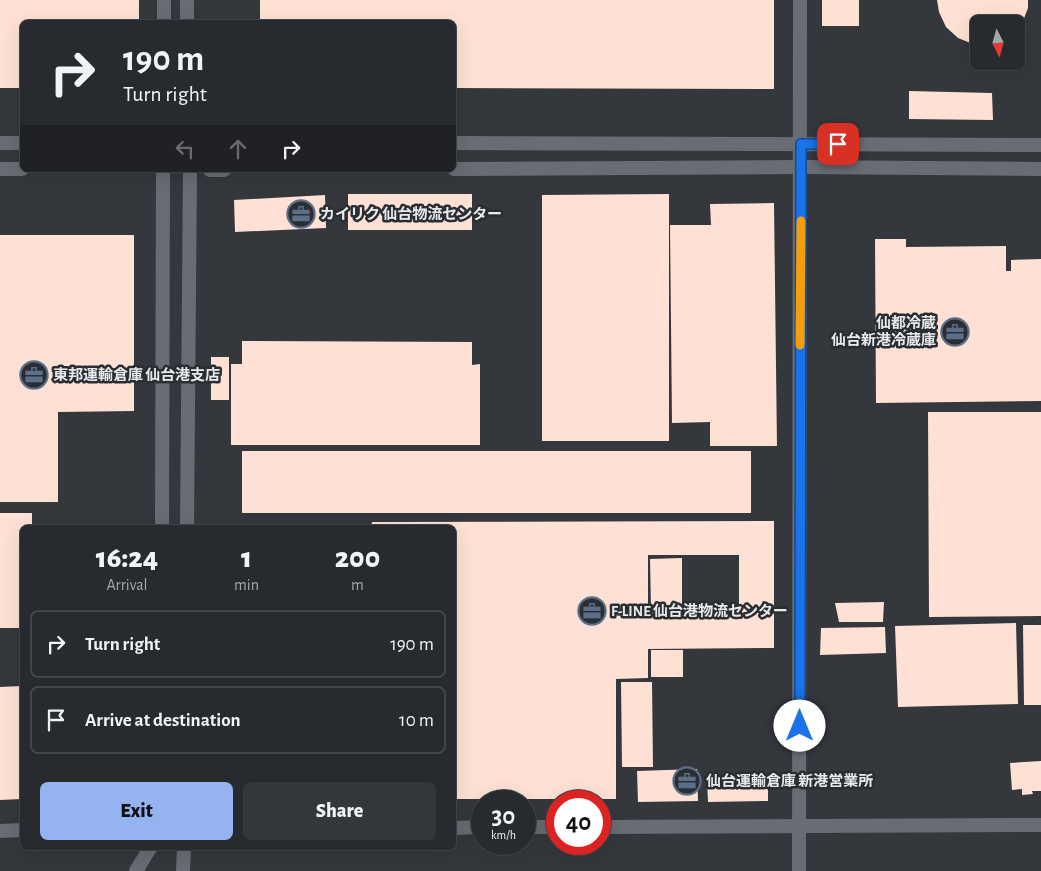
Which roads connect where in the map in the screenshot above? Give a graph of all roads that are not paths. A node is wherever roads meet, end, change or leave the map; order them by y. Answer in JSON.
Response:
{"nodes":[{"id":1,"x":164,"y":0,"type":"edge"},
{"id":2,"x":187,"y":0,"type":"edge"},
{"id":3,"x":800,"y":0,"type":"edge"},
{"id":4,"x":164,"y":20,"type":"edge"},
{"id":5,"x":187,"y":20,"type":"edge"},
{"id":6,"x":0,"y":143,"type":"edge"},
{"id":7,"x":20,"y":143,"type":"edge"},
{"id":8,"x":456,"y":143,"type":"edge"},
{"id":9,"x":801,"y":144,"type":"junction"},
{"id":10,"x":1041,"y":145,"type":"edge"},
{"id":11,"x":801,"y":167,"type":"junction"},
{"id":12,"x":0,"y":169,"type":"edge"},
{"id":13,"x":20,"y":169,"type":"edge"},
{"id":14,"x":456,"y":169,"type":"edge"},
{"id":15,"x":1041,"y":169,"type":"edge"},
{"id":16,"x":163,"y":172,"type":"edge"},
{"id":17,"x":190,"y":172,"type":"edge"},
{"id":18,"x":162,"y":525,"type":"edge"},
{"id":19,"x":187,"y":525,"type":"edge"},
{"id":20,"x":1041,"y":825,"type":"edge"},
{"id":21,"x":800,"y":826,"type":"junction"},
{"id":22,"x":611,"y":827,"type":"edge"},
{"id":23,"x":456,"y":828,"type":"edge"},
{"id":24,"x":471,"y":828,"type":"edge"},
{"id":25,"x":20,"y":830,"type":"edge"},
{"id":26,"x":0,"y":831,"type":"edge"},
{"id":27,"x":149,"y":850,"type":"edge"},
{"id":28,"x":184,"y":850,"type":"edge"},
{"id":29,"x":136,"y":871,"type":"edge"},
{"id":30,"x":183,"y":871,"type":"edge"},
{"id":31,"x":799,"y":871,"type":"edge"}],
"edges":[{"from":1,"to":4,"type":"street"},
{"from":2,"to":5,"type":"street"},
{"from":3,"to":9,"type":"street"},
{"from":6,"to":7,"type":"street"},
{"from":8,"to":9,"type":"street"},
{"from":9,"to":10,"type":"street"},
{"from":9,"to":11,"type":"street"},
{"from":11,"to":14,"type":"street"},
{"from":11,"to":15,"type":"street"},
{"from":11,"to":21,"type":"street"},
{"from":12,"to":13,"type":"street"},
{"from":16,"to":18,"type":"street"},
{"from":17,"to":19,"type":"street"},
{"from":20,"to":21,"type":"street"},
{"from":21,"to":22,"type":"street"},
{"from":21,"to":31,"type":"street"},
{"from":23,"to":24,"type":"street"},
{"from":25,"to":26,"type":"street"},
{"from":27,"to":29,"type":"street"},
{"from":28,"to":30,"type":"street"}]}
